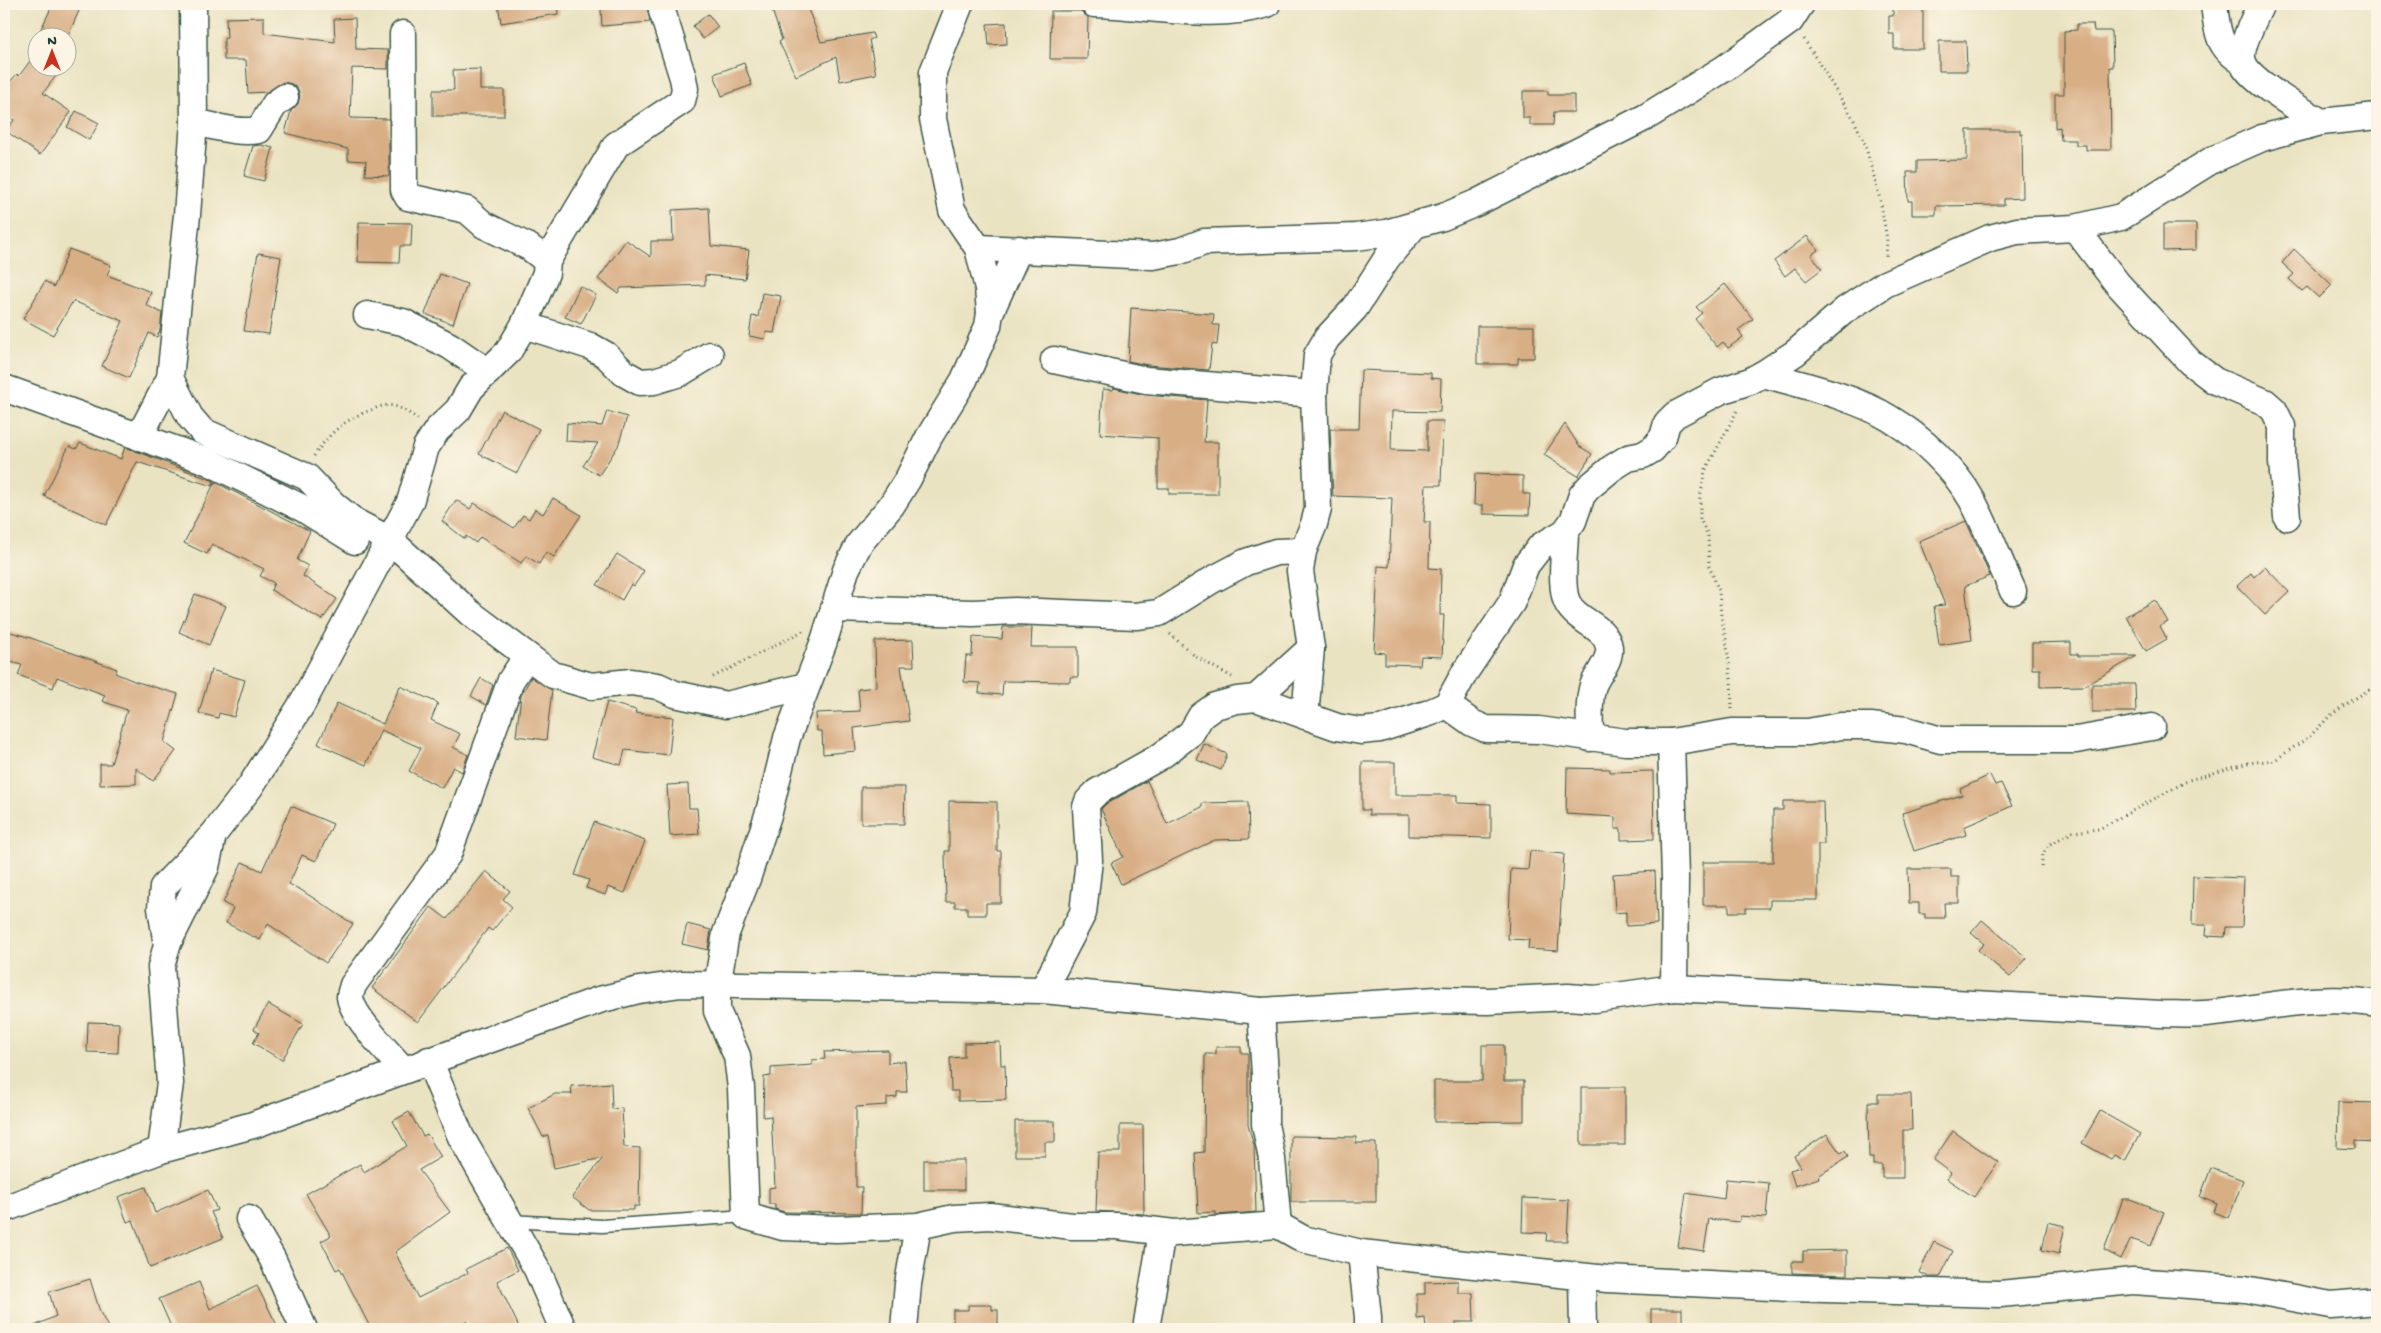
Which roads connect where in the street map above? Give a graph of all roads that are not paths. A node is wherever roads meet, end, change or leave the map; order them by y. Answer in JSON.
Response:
{"nodes":[{"id":1,"x":193,"y":4,"type":"edge"},
{"id":2,"x":662,"y":4,"type":"edge"},
{"id":3,"x":960,"y":4,"type":"edge"},
{"id":4,"x":1094,"y":4,"type":"edge"},
{"id":5,"x":1267,"y":4,"type":"edge"},
{"id":6,"x":2214,"y":4,"type":"edge"},
{"id":7,"x":2261,"y":4,"type":"edge"},
{"id":8,"x":1795,"y":12,"type":"edge"},
{"id":9,"x":403,"y":34,"type":"dead end"},
{"id":10,"x":2243,"y":62,"type":"junction"},
{"id":11,"x":285,"y":97,"type":"dead end"},
{"id":12,"x":2377,"y":116,"type":"edge"},
{"id":13,"x":194,"y":122,"type":"junction"},
{"id":14,"x":2321,"y":122,"type":"junction"},
{"id":15,"x":1414,"y":226,"type":"junction"},
{"id":16,"x":2075,"y":228,"type":"junction"},
{"id":17,"x":1356,"y":237,"type":"junction"},
{"id":18,"x":978,"y":248,"type":"junction"},
{"id":19,"x":1019,"y":249,"type":"junction"},
{"id":20,"x":547,"y":261,"type":"junction"},
{"id":21,"x":1378,"y":274,"type":"junction"},
{"id":22,"x":990,"y":314,"type":"junction"},
{"id":23,"x":367,"y":315,"type":"dead end"},
{"id":24,"x":524,"y":325,"type":"junction"},
{"id":25,"x":1795,"y":353,"type":"junction"},
{"id":26,"x":710,"y":355,"type":"dead end"},
{"id":27,"x":1054,"y":360,"type":"dead end"},
{"id":28,"x":488,"y":372,"type":"junction"},
{"id":29,"x":1757,"y":377,"type":"junction"},
{"id":30,"x":170,"y":378,"type":"junction"},
{"id":31,"x":1805,"y":386,"type":"junction"},
{"id":32,"x":4,"y":388,"type":"edge"},
{"id":33,"x":1314,"y":394,"type":"junction"},
{"id":34,"x":139,"y":437,"type":"junction"},
{"id":35,"x":2287,"y":518,"type":"dead end"},
{"id":36,"x":1565,"y":532,"type":"junction"},
{"id":37,"x":385,"y":549,"type":"junction"},
{"id":38,"x":1302,"y":551,"type":"junction"},
{"id":39,"x":2013,"y":591,"type":"dead end"},
{"id":40,"x":834,"y":609,"type":"junction"},
{"id":41,"x":1311,"y":648,"type":"junction"},
{"id":42,"x":527,"y":656,"type":"junction"},
{"id":43,"x":806,"y":686,"type":"junction"},
{"id":44,"x":1256,"y":698,"type":"junction"},
{"id":45,"x":1447,"y":705,"type":"junction"},
{"id":46,"x":1305,"y":716,"type":"junction"},
{"id":47,"x":2152,"y":727,"type":"dead end"},
{"id":48,"x":1590,"y":738,"type":"junction"},
{"id":49,"x":1671,"y":742,"type":"junction"},
{"id":50,"x":717,"y":986,"type":"junction"},
{"id":51,"x":1674,"y":988,"type":"junction"},
{"id":52,"x":1043,"y":990,"type":"junction"},
{"id":53,"x":2377,"y":1004,"type":"edge"},
{"id":54,"x":1261,"y":1011,"type":"junction"},
{"id":55,"x":429,"y":1060,"type":"junction"},
{"id":56,"x":404,"y":1070,"type":"junction"},
{"id":57,"x":161,"y":1150,"type":"junction"},
{"id":58,"x":4,"y":1209,"type":"edge"},
{"id":59,"x":746,"y":1216,"type":"junction"},
{"id":60,"x":249,"y":1219,"type":"dead end"},
{"id":61,"x":509,"y":1221,"type":"junction"},
{"id":62,"x":1278,"y":1225,"type":"junction"},
{"id":63,"x":918,"y":1226,"type":"junction"},
{"id":64,"x":1162,"y":1232,"type":"junction"},
{"id":65,"x":1360,"y":1253,"type":"junction"},
{"id":66,"x":1582,"y":1277,"type":"junction"},
{"id":67,"x":2377,"y":1301,"type":"edge"},
{"id":68,"x":304,"y":1329,"type":"edge"},
{"id":69,"x":563,"y":1329,"type":"edge"},
{"id":70,"x":904,"y":1329,"type":"edge"},
{"id":71,"x":1146,"y":1329,"type":"edge"},
{"id":72,"x":1368,"y":1329,"type":"edge"},
{"id":73,"x":1583,"y":1329,"type":"edge"}],
"edges":[{"from":1,"to":13,"type":"street"},
{"from":2,"to":20,"type":"street"},
{"from":3,"to":18,"type":"street"},
{"from":4,"to":5,"type":"street"},
{"from":6,"to":10,"type":"street"},
{"from":7,"to":10,"type":"street"},
{"from":8,"to":15,"type":"street"},
{"from":9,"to":20,"type":"street"},
{"from":10,"to":14,"type":"street"},
{"from":11,"to":13,"type":"street"},
{"from":12,"to":14,"type":"street"},
{"from":13,"to":30,"type":"street"},
{"from":14,"to":16,"type":"street"},
{"from":15,"to":17,"type":"street"},
{"from":15,"to":21,"type":"street"},
{"from":16,"to":25,"type":"street"},
{"from":16,"to":35,"type":"street"},
{"from":17,"to":19,"type":"street"},
{"from":17,"to":21,"type":"street"},
{"from":18,"to":19,"type":"street"},
{"from":18,"to":22,"type":"street"},
{"from":19,"to":22,"type":"street"},
{"from":20,"to":24,"type":"street"},
{"from":21,"to":33,"type":"street"},
{"from":22,"to":40,"type":"street"},
{"from":23,"to":28,"type":"street"},
{"from":24,"to":26,"type":"street"},
{"from":24,"to":28,"type":"street"},
{"from":25,"to":29,"type":"street"},
{"from":25,"to":31,"type":"street"},
{"from":27,"to":33,"type":"street"},
{"from":28,"to":37,"type":"street"},
{"from":29,"to":31,"type":"street"},
{"from":29,"to":36,"type":"street"},
{"from":30,"to":34,"type":"street"},
{"from":30,"to":37,"type":"street"},
{"from":31,"to":39,"type":"street"},
{"from":32,"to":34,"type":"street"},
{"from":33,"to":38,"type":"street"},
{"from":34,"to":37,"type":"street"},
{"from":36,"to":45,"type":"street"},
{"from":36,"to":48,"type":"street"},
{"from":37,"to":42,"type":"street"},
{"from":37,"to":57,"type":"street"},
{"from":38,"to":40,"type":"street"},
{"from":38,"to":41,"type":"street"},
{"from":40,"to":43,"type":"street"},
{"from":41,"to":44,"type":"street"},
{"from":41,"to":46,"type":"street"},
{"from":42,"to":43,"type":"street"},
{"from":42,"to":56,"type":"street"},
{"from":43,"to":50,"type":"street"},
{"from":44,"to":46,"type":"street"},
{"from":44,"to":52,"type":"street"},
{"from":45,"to":46,"type":"street"},
{"from":45,"to":48,"type":"street"},
{"from":47,"to":49,"type":"street"},
{"from":48,"to":49,"type":"street"},
{"from":49,"to":51,"type":"street"},
{"from":50,"to":52,"type":"street"},
{"from":50,"to":55,"type":"street"},
{"from":50,"to":59,"type":"street"},
{"from":51,"to":53,"type":"street"},
{"from":51,"to":54,"type":"street"},
{"from":52,"to":54,"type":"street"},
{"from":54,"to":62,"type":"street"},
{"from":55,"to":56,"type":"street"},
{"from":55,"to":61,"type":"street"},
{"from":56,"to":57,"type":"street"},
{"from":57,"to":58,"type":"street"},
{"from":59,"to":61,"type":"lane"},
{"from":59,"to":63,"type":"street"},
{"from":60,"to":68,"type":"street"},
{"from":61,"to":69,"type":"street"},
{"from":62,"to":64,"type":"street"},
{"from":62,"to":65,"type":"street"},
{"from":63,"to":64,"type":"street"},
{"from":63,"to":70,"type":"street"},
{"from":64,"to":71,"type":"street"},
{"from":65,"to":66,"type":"street"},
{"from":65,"to":72,"type":"street"},
{"from":66,"to":67,"type":"street"},
{"from":66,"to":73,"type":"street"}]}
